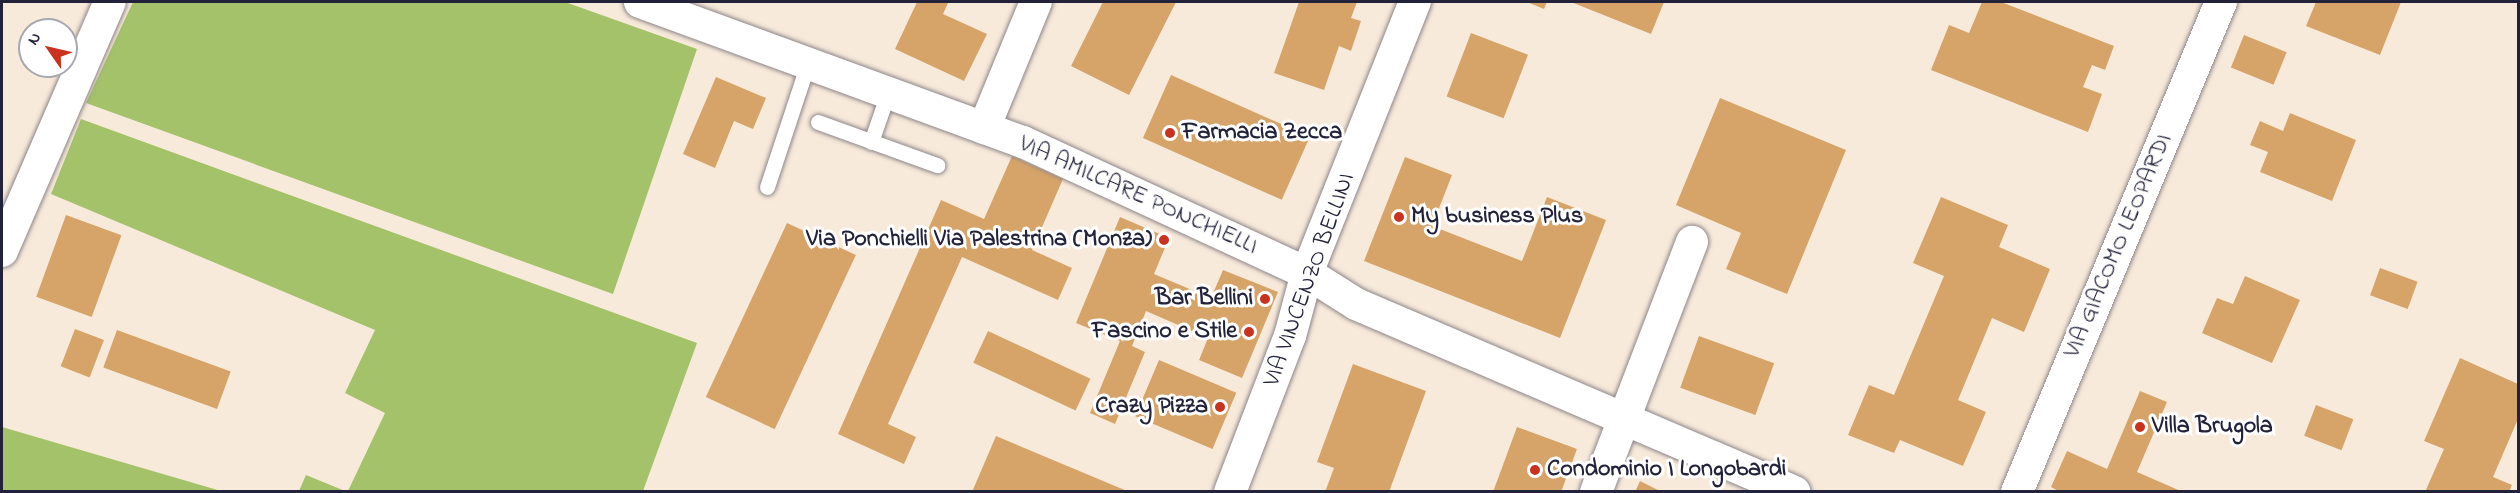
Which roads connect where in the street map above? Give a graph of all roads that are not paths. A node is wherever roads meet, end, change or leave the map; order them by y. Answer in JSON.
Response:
{"nodes":[{"id":1,"x":110,"y":2,"type":"edge"},
{"id":2,"x":640,"y":2,"type":"edge"},
{"id":3,"x":1036,"y":2,"type":"edge"},
{"id":4,"x":1415,"y":2,"type":"edge"},
{"id":5,"x":2221,"y":2,"type":"edge"},
{"id":6,"x":808,"y":63,"type":"junction"},
{"id":7,"x":888,"y":93,"type":"junction"},
{"id":8,"x":818,"y":122,"type":"dead end"},
{"id":9,"x":984,"y":128,"type":"junction"},
{"id":10,"x":870,"y":142,"type":"junction"},
{"id":11,"x":937,"y":165,"type":"dead end"},
{"id":12,"x":767,"y":188,"type":"dead end"},
{"id":13,"x":1692,"y":242,"type":"dead end"},
{"id":14,"x":2,"y":251,"type":"edge"},
{"id":15,"x":1307,"y":273,"type":"junction"},
{"id":16,"x":1624,"y":420,"type":"junction"},
{"id":17,"x":1230,"y":492,"type":"edge"},
{"id":18,"x":1596,"y":492,"type":"edge"},
{"id":19,"x":1794,"y":492,"type":"edge"},
{"id":20,"x":2017,"y":492,"type":"edge"}],
"edges":[{"from":1,"to":14,"type":"street"},
{"from":2,"to":6,"type":"street","name":"VIA AMILCARE PONCHIELLI"},
{"from":3,"to":9,"type":"street"},
{"from":4,"to":15,"type":"street","name":"VIA VINCENZO BELLINI"},
{"from":5,"to":20,"type":"street","name":"VIA GIACOMO LEOPARDI"},
{"from":6,"to":7,"type":"street","name":"VIA AMILCARE PONCHIELLI"},
{"from":6,"to":12,"type":"lane"},
{"from":7,"to":9,"type":"street","name":"VIA AMILCARE PONCHIELLI"},
{"from":7,"to":10,"type":"lane"},
{"from":8,"to":10,"type":"lane"},
{"from":9,"to":15,"type":"street","name":"VIA AMILCARE PONCHIELLI"},
{"from":10,"to":11,"type":"lane"},
{"from":13,"to":16,"type":"street"},
{"from":15,"to":16,"type":"street","name":"VIA AMILCARE PONCHIELLI"},
{"from":15,"to":17,"type":"street","name":"VIA VINCENZO BELLINI"},
{"from":16,"to":18,"type":"street"},
{"from":16,"to":19,"type":"street","name":"VIA AMILCARE PONCHIELLI"}]}
